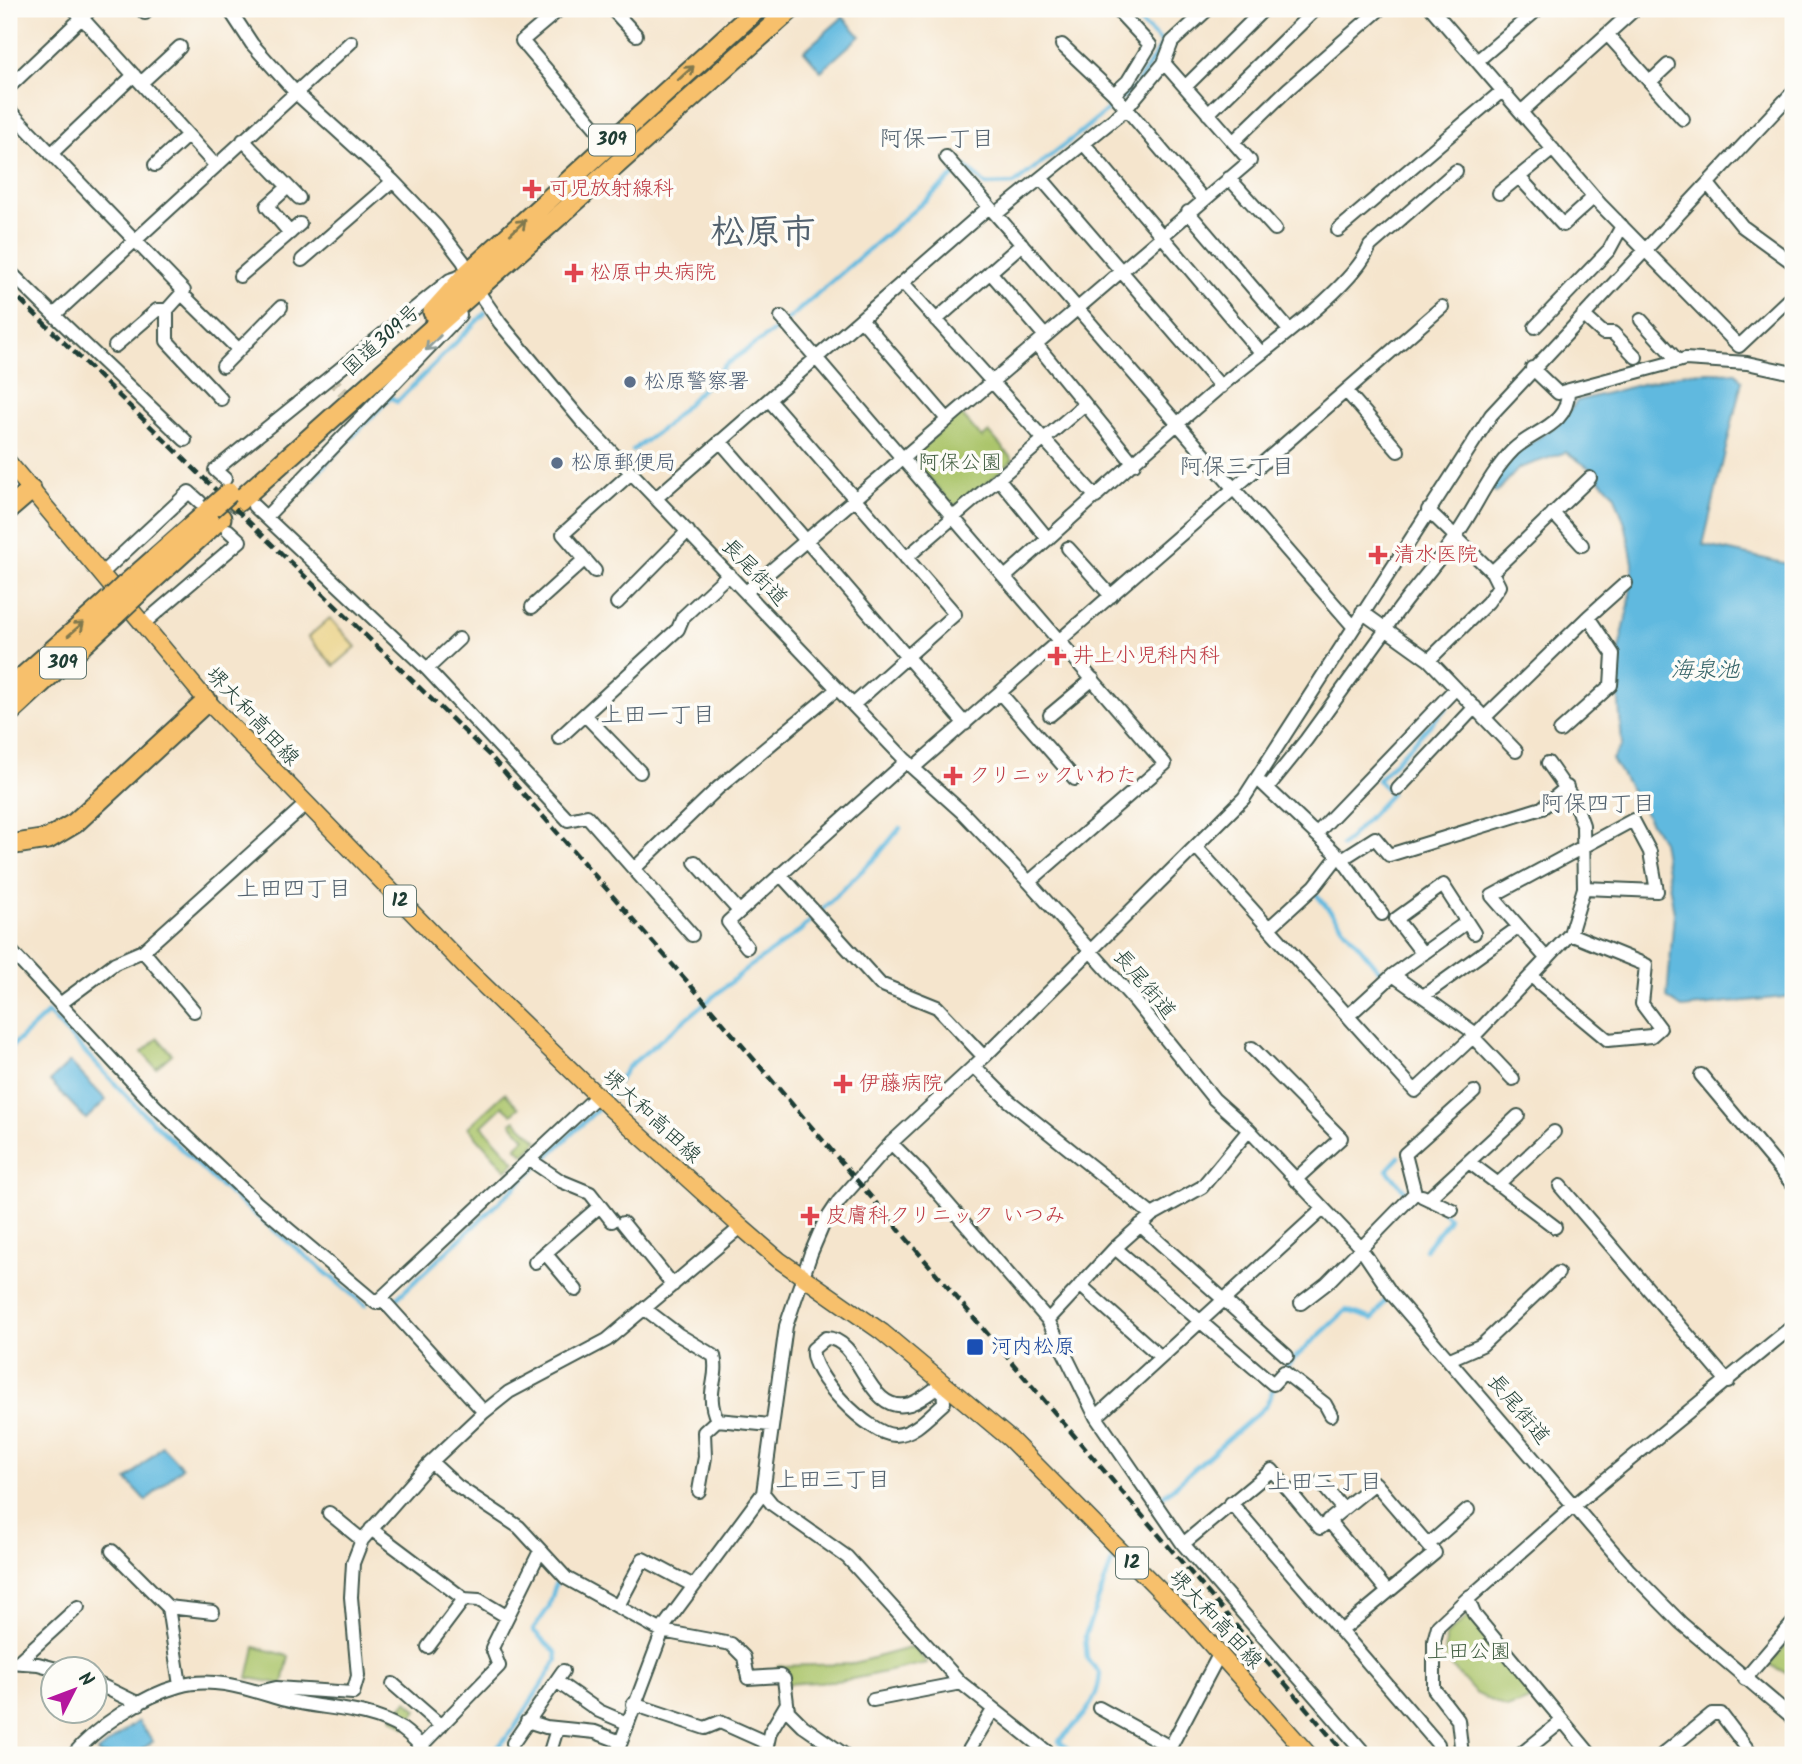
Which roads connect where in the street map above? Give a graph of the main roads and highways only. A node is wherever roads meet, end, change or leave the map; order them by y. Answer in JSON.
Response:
{"nodes":[{"id":1,"x":757,"y":9,"type":"edge"},
{"id":2,"x":791,"y":9,"type":"edge"},
{"id":3,"x":473,"y":282,"type":"junction"},
{"id":4,"x":9,"y":463,"type":"edge"},
{"id":5,"x":31,"y":490,"type":"junction"},
{"id":6,"x":9,"y":509,"type":"edge"},
{"id":7,"x":112,"y":608,"type":"junction"},
{"id":8,"x":9,"y":689,"type":"edge"},
{"id":9,"x":207,"y":701,"type":"junction"},
{"id":10,"x":9,"y":713,"type":"edge"},
{"id":11,"x":9,"y":845,"type":"edge"},
{"id":12,"x":1309,"y":1755,"type":"edge"}],
"edges":[{"from":3,"to":1,"type":"highway","name":"国道309号","number":"309","one_way":true},
{"from":2,"to":3,"type":"highway","name":"国道309号","number":"309"},
{"from":3,"to":7,"type":"highway","name":"国道309号","number":"309","bridge":true},
{"from":4,"to":5,"type":"main road","name":"堺大和高田線","number":"12"},
{"from":5,"to":6,"type":"highway"},
{"from":5,"to":9,"type":"main road","name":"堺大和高田線","number":"12"},
{"from":8,"to":7,"type":"highway","name":"国道309号","number":"309","one_way":true},
{"from":7,"to":10,"type":"highway","name":"国道309号","number":"309"},
{"from":9,"to":11,"type":"highway"},
{"from":9,"to":12,"type":"main road","name":"堺大和高田線","number":"12"}]}
